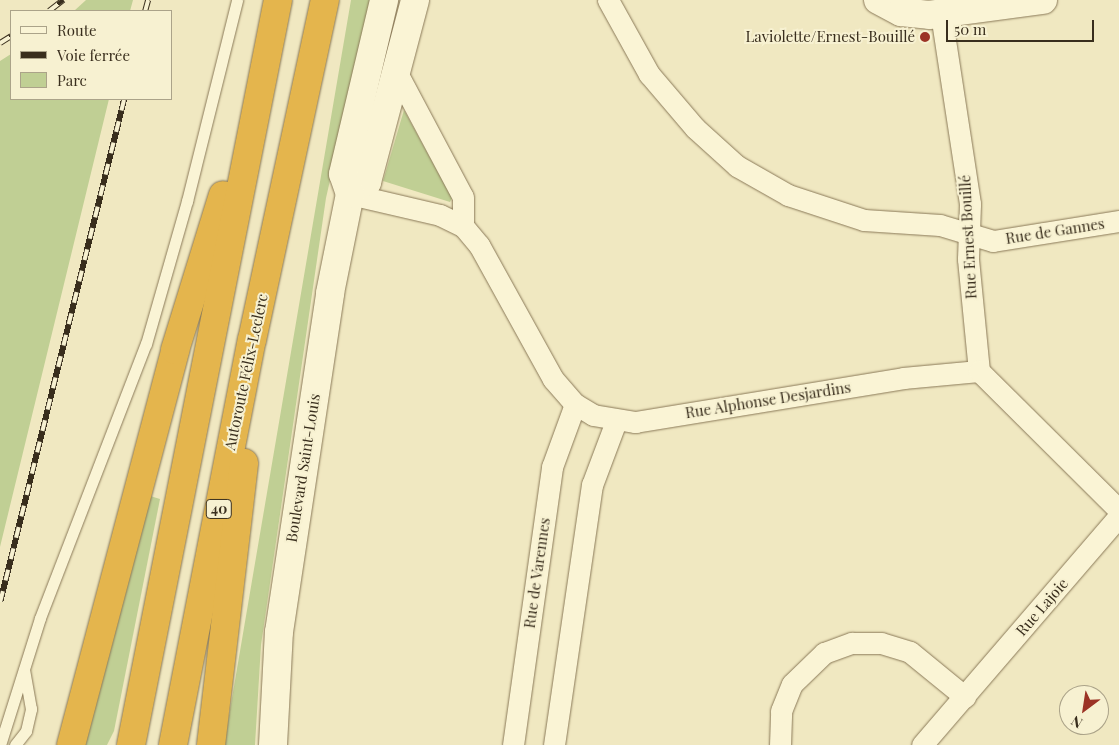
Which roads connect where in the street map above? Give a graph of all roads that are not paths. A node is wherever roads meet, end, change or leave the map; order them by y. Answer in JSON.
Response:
{"nodes":[{"id":1,"x":236,"y":0,"type":"edge"},
{"id":2,"x":278,"y":0,"type":"edge"},
{"id":3,"x":325,"y":0,"type":"edge"},
{"id":4,"x":384,"y":0,"type":"edge"},
{"id":5,"x":415,"y":0,"type":"edge"},
{"id":6,"x":608,"y":0,"type":"edge"},
{"id":7,"x":878,"y":0,"type":"edge"},
{"id":8,"x":1043,"y":0,"type":"edge"},
{"id":9,"x":941,"y":14,"type":"junction"},
{"id":10,"x":265,"y":57,"type":"junction"},
{"id":11,"x":397,"y":72,"type":"junction"},
{"id":12,"x":350,"y":194,"type":"junction"},
{"id":13,"x":1119,"y":221,"type":"edge"},
{"id":14,"x":463,"y":226,"type":"junction"},
{"id":15,"x":969,"y":233,"type":"junction"},
{"id":16,"x":266,"y":274,"type":"junction"},
{"id":17,"x":979,"y":371,"type":"junction"},
{"id":18,"x":575,"y":404,"type":"junction"},
{"id":19,"x":616,"y":421,"type":"junction"},
{"id":20,"x":1119,"y":510,"type":"edge"},
{"id":21,"x":1119,"y":516,"type":"edge"},
{"id":22,"x":24,"y":670,"type":"junction"},
{"id":23,"x":965,"y":697,"type":"junction"},
{"id":24,"x":0,"y":745,"type":"edge"},
{"id":25,"x":14,"y":745,"type":"edge"},
{"id":26,"x":71,"y":745,"type":"edge"},
{"id":27,"x":131,"y":745,"type":"edge"},
{"id":28,"x":173,"y":745,"type":"edge"},
{"id":29,"x":211,"y":745,"type":"edge"},
{"id":30,"x":273,"y":745,"type":"edge"},
{"id":31,"x":513,"y":745,"type":"edge"},
{"id":32,"x":554,"y":745,"type":"edge"},
{"id":33,"x":780,"y":745,"type":"edge"},
{"id":34,"x":922,"y":745,"type":"edge"}],
"edges":[{"from":1,"to":22,"type":"lane"},
{"from":2,"to":10,"type":"highway"},
{"from":3,"to":16,"type":"highway","name":"Autoroute Félix-Leclerc","number":"40"},
{"from":4,"to":12,"type":"street","name":"Boulevard Saint-Louis"},
{"from":5,"to":11,"type":"street"},
{"from":6,"to":15,"type":"street","name":"Rue de Gannes"},
{"from":7,"to":9,"type":"street"},
{"from":8,"to":9,"type":"street"},
{"from":9,"to":15,"type":"street","name":"Rue Ernest Bouillé"},
{"from":10,"to":26,"type":"highway"},
{"from":10,"to":27,"type":"highway"},
{"from":11,"to":12,"type":"street"},
{"from":11,"to":14,"type":"street"},
{"from":12,"to":14,"type":"street","name":"Rue Alphonse Desjardins"},
{"from":12,"to":30,"type":"street","name":"Boulevard Saint-Louis"},
{"from":13,"to":15,"type":"street","name":"Rue de Gannes"},
{"from":14,"to":18,"type":"street","name":"Rue Alphonse Desjardins"},
{"from":15,"to":17,"type":"street","name":"Rue Ernest Bouillé"},
{"from":16,"to":28,"type":"highway","name":"Autoroute Félix-Leclerc","number":"40"},
{"from":16,"to":29,"type":"highway"},
{"from":17,"to":19,"type":"street","name":"Rue Alphonse Desjardins"},
{"from":17,"to":20,"type":"street"},
{"from":18,"to":19,"type":"street","name":"Rue Alphonse Desjardins"},
{"from":18,"to":31,"type":"street","name":"Rue de Varennes"},
{"from":19,"to":32,"type":"street"},
{"from":21,"to":23,"type":"street","name":"Rue Lajoie"},
{"from":22,"to":24,"type":"lane"},
{"from":22,"to":25,"type":"lane"},
{"from":23,"to":33,"type":"street"},
{"from":23,"to":34,"type":"street","name":"Rue Lajoie"}]}
